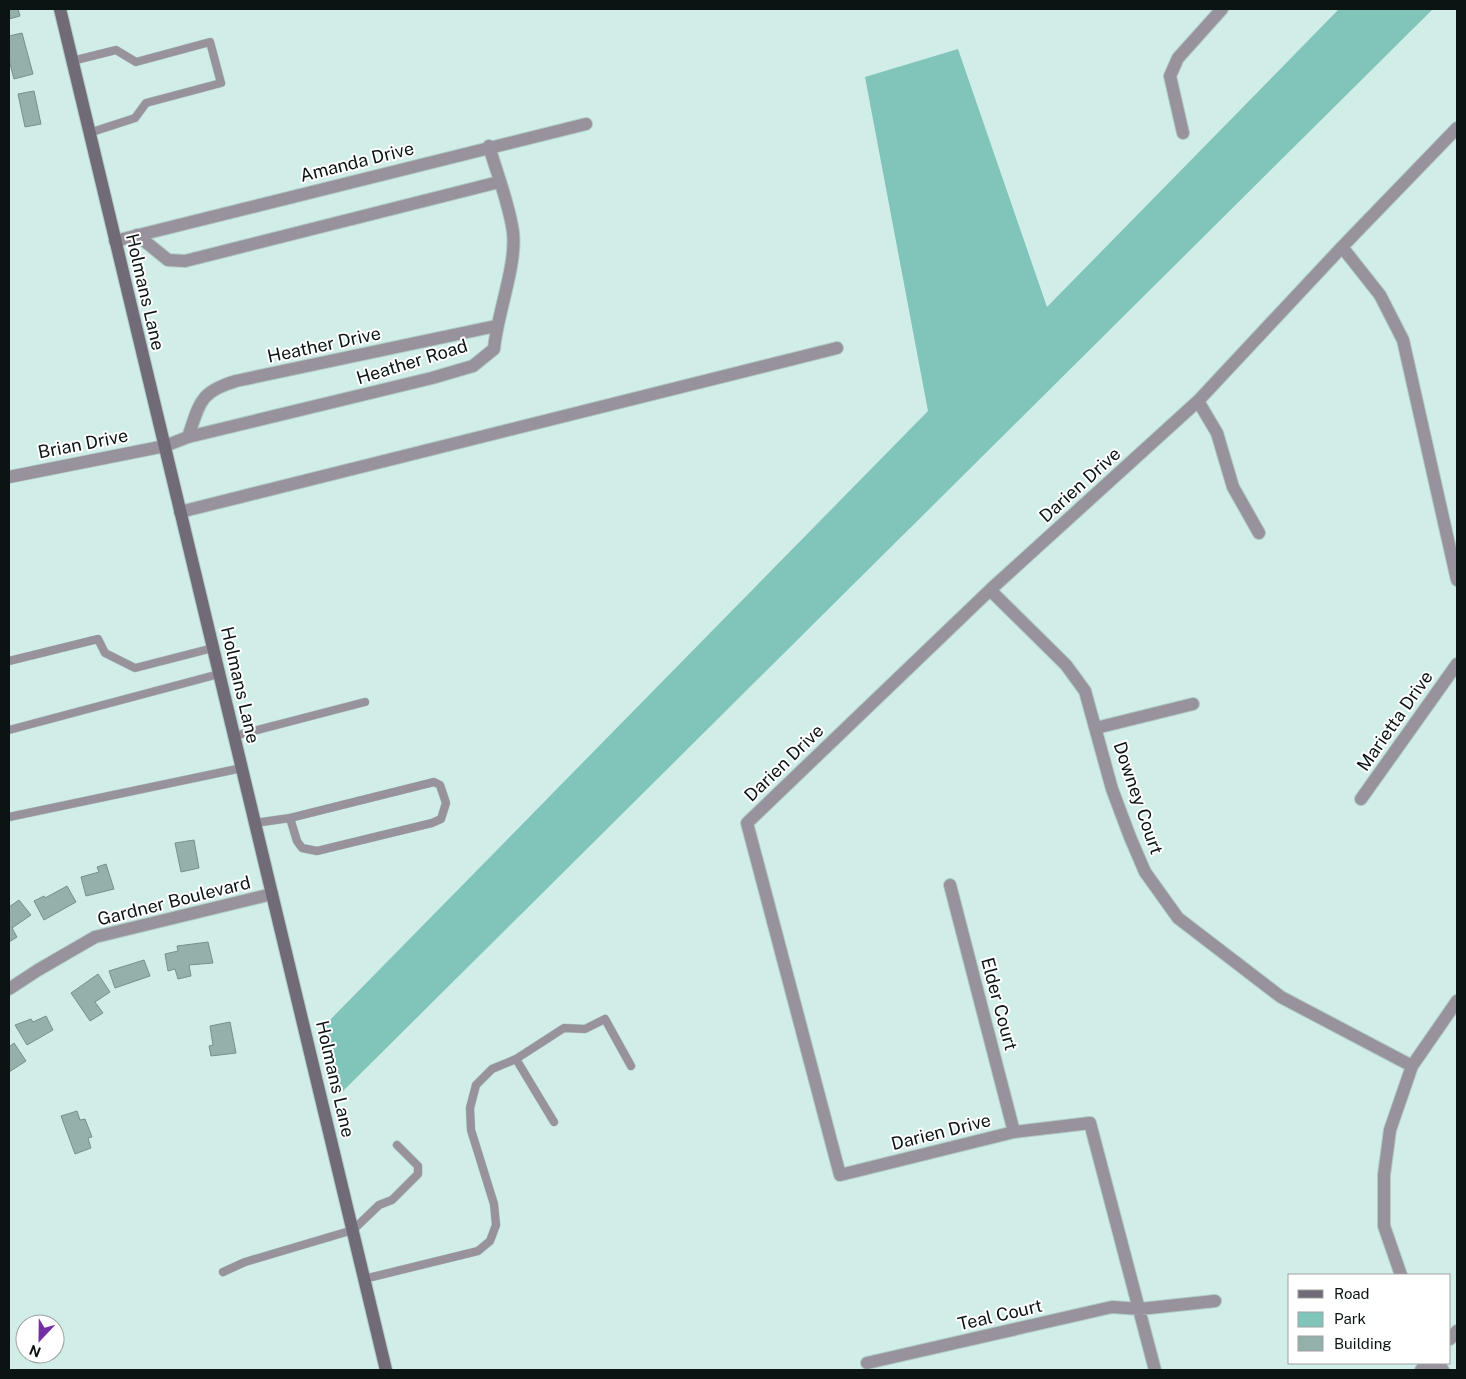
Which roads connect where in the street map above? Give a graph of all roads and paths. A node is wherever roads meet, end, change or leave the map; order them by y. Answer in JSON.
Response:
{"nodes":[{"id":1,"x":60,"y":9,"type":"edge"},
{"id":2,"x":1222,"y":9,"type":"edge"},
{"id":3,"x":72,"y":61,"type":"junction"},
{"id":4,"x":586,"y":124,"type":"dead end"},
{"id":5,"x":1457,"y":128,"type":"edge"},
{"id":6,"x":89,"y":133,"type":"junction"},
{"id":7,"x":1183,"y":133,"type":"dead end"},
{"id":8,"x":489,"y":146,"type":"junction"},
{"id":9,"x":499,"y":182,"type":"junction"},
{"id":10,"x":137,"y":235,"type":"junction"},
{"id":11,"x":115,"y":241,"type":"junction"},
{"id":12,"x":1342,"y":247,"type":"junction"},
{"id":13,"x":496,"y":326,"type":"junction"},
{"id":14,"x":837,"y":348,"type":"dead end"},
{"id":15,"x":1198,"y":401,"type":"junction"},
{"id":16,"x":188,"y":437,"type":"junction"},
{"id":17,"x":164,"y":446,"type":"junction"},
{"id":18,"x":9,"y":477,"type":"edge"},
{"id":19,"x":180,"y":512,"type":"junction"},
{"id":20,"x":1259,"y":533,"type":"dead end"},
{"id":21,"x":1457,"y":580,"type":"edge"},
{"id":22,"x":990,"y":590,"type":"junction"},
{"id":23,"x":213,"y":648,"type":"junction"},
{"id":24,"x":9,"y":660,"type":"edge"},
{"id":25,"x":1457,"y":664,"type":"edge"},
{"id":26,"x":219,"y":674,"type":"junction"},
{"id":27,"x":365,"y":702,"type":"dead end"},
{"id":28,"x":1193,"y":704,"type":"dead end"},
{"id":29,"x":1096,"y":728,"type":"junction"},
{"id":30,"x":9,"y":730,"type":"edge"},
{"id":31,"x":234,"y":736,"type":"junction"},
{"id":32,"x":242,"y":768,"type":"junction"},
{"id":33,"x":1361,"y":799,"type":"dead end"},
{"id":34,"x":9,"y":817,"type":"edge"},
{"id":35,"x":290,"y":818,"type":"junction"},
{"id":36,"x":255,"y":823,"type":"junction"},
{"id":37,"x":950,"y":885,"type":"dead end"},
{"id":38,"x":272,"y":894,"type":"junction"},
{"id":39,"x":9,"y":989,"type":"edge"},
{"id":40,"x":1457,"y":1001,"type":"edge"},
{"id":41,"x":516,"y":1059,"type":"junction"},
{"id":42,"x":632,"y":1066,"type":"dead end"},
{"id":43,"x":1412,"y":1066,"type":"junction"},
{"id":44,"x":554,"y":1122,"type":"dead end"},
{"id":45,"x":1014,"y":1132,"type":"junction"},
{"id":46,"x":397,"y":1145,"type":"dead end"},
{"id":47,"x":353,"y":1230,"type":"junction"},
{"id":48,"x":223,"y":1272,"type":"dead end"},
{"id":49,"x":1401,"y":1274,"type":"edge"},
{"id":50,"x":364,"y":1279,"type":"junction"},
{"id":51,"x":1215,"y":1301,"type":"dead end"},
{"id":52,"x":1140,"y":1309,"type":"junction"},
{"id":53,"x":867,"y":1363,"type":"dead end"},
{"id":54,"x":386,"y":1370,"type":"edge"},
{"id":55,"x":1155,"y":1370,"type":"edge"}],
"edges":[{"from":1,"to":3,"type":"main road","name":"Holmans Lane"},
{"from":2,"to":7,"type":"street"},
{"from":3,"to":6,"type":"main road","name":"Holmans Lane"},
{"from":3,"to":6,"type":"lane"},
{"from":4,"to":8,"type":"street","name":"Amanda Drive"},
{"from":5,"to":12,"type":"street","name":"Darien Drive"},
{"from":6,"to":11,"type":"main road","name":"Holmans Lane"},
{"from":8,"to":9,"type":"street","name":"Heather Road"},
{"from":8,"to":10,"type":"street","name":"Amanda Drive"},
{"from":9,"to":10,"type":"street"},
{"from":9,"to":13,"type":"street","name":"Heather Road"},
{"from":10,"to":11,"type":"street","name":"Amanda Drive"},
{"from":11,"to":17,"type":"main road","name":"Holmans Lane"},
{"from":12,"to":15,"type":"street","name":"Darien Drive"},
{"from":12,"to":21,"type":"street"},
{"from":13,"to":16,"type":"street","name":"Heather Road"},
{"from":13,"to":16,"type":"street","name":"Heather Drive"},
{"from":14,"to":19,"type":"street"},
{"from":15,"to":20,"type":"street"},
{"from":15,"to":22,"type":"street","name":"Darien Drive"},
{"from":16,"to":17,"type":"street","name":"Heather Road"},
{"from":17,"to":18,"type":"street","name":"Brian Drive"},
{"from":17,"to":19,"type":"main road","name":"Holmans Lane"},
{"from":19,"to":23,"type":"main road","name":"Holmans Lane"},
{"from":22,"to":29,"type":"street","name":"Downey Court"},
{"from":22,"to":45,"type":"street","name":"Darien Drive"},
{"from":23,"to":24,"type":"lane"},
{"from":23,"to":26,"type":"main road","name":"Holmans Lane"},
{"from":25,"to":33,"type":"street","name":"Marietta Drive"},
{"from":26,"to":30,"type":"lane"},
{"from":26,"to":31,"type":"main road","name":"Holmans Lane"},
{"from":27,"to":31,"type":"lane"},
{"from":28,"to":29,"type":"street"},
{"from":29,"to":43,"type":"street","name":"Downey Court"},
{"from":31,"to":32,"type":"main road","name":"Holmans Lane"},
{"from":32,"to":34,"type":"lane"},
{"from":32,"to":36,"type":"main road","name":"Holmans Lane"},
{"from":35,"to":35,"type":"lane"},
{"from":35,"to":36,"type":"lane"},
{"from":36,"to":38,"type":"main road","name":"Holmans Lane"},
{"from":37,"to":45,"type":"street","name":"Elder Court"},
{"from":38,"to":39,"type":"street","name":"Gardner Boulevard"},
{"from":38,"to":47,"type":"main road","name":"Holmans Lane"},
{"from":40,"to":43,"type":"street"},
{"from":41,"to":42,"type":"lane"},
{"from":41,"to":44,"type":"lane"},
{"from":41,"to":50,"type":"lane"},
{"from":43,"to":49,"type":"street"},
{"from":45,"to":52,"type":"street","name":"Darien Drive"},
{"from":46,"to":47,"type":"lane"},
{"from":47,"to":48,"type":"lane"},
{"from":47,"to":50,"type":"main road","name":"Holmans Lane"},
{"from":50,"to":54,"type":"main road","name":"Holmans Lane"},
{"from":51,"to":52,"type":"street","name":"Teal Court"},
{"from":52,"to":53,"type":"street","name":"Teal Court"},
{"from":52,"to":55,"type":"street"}]}
